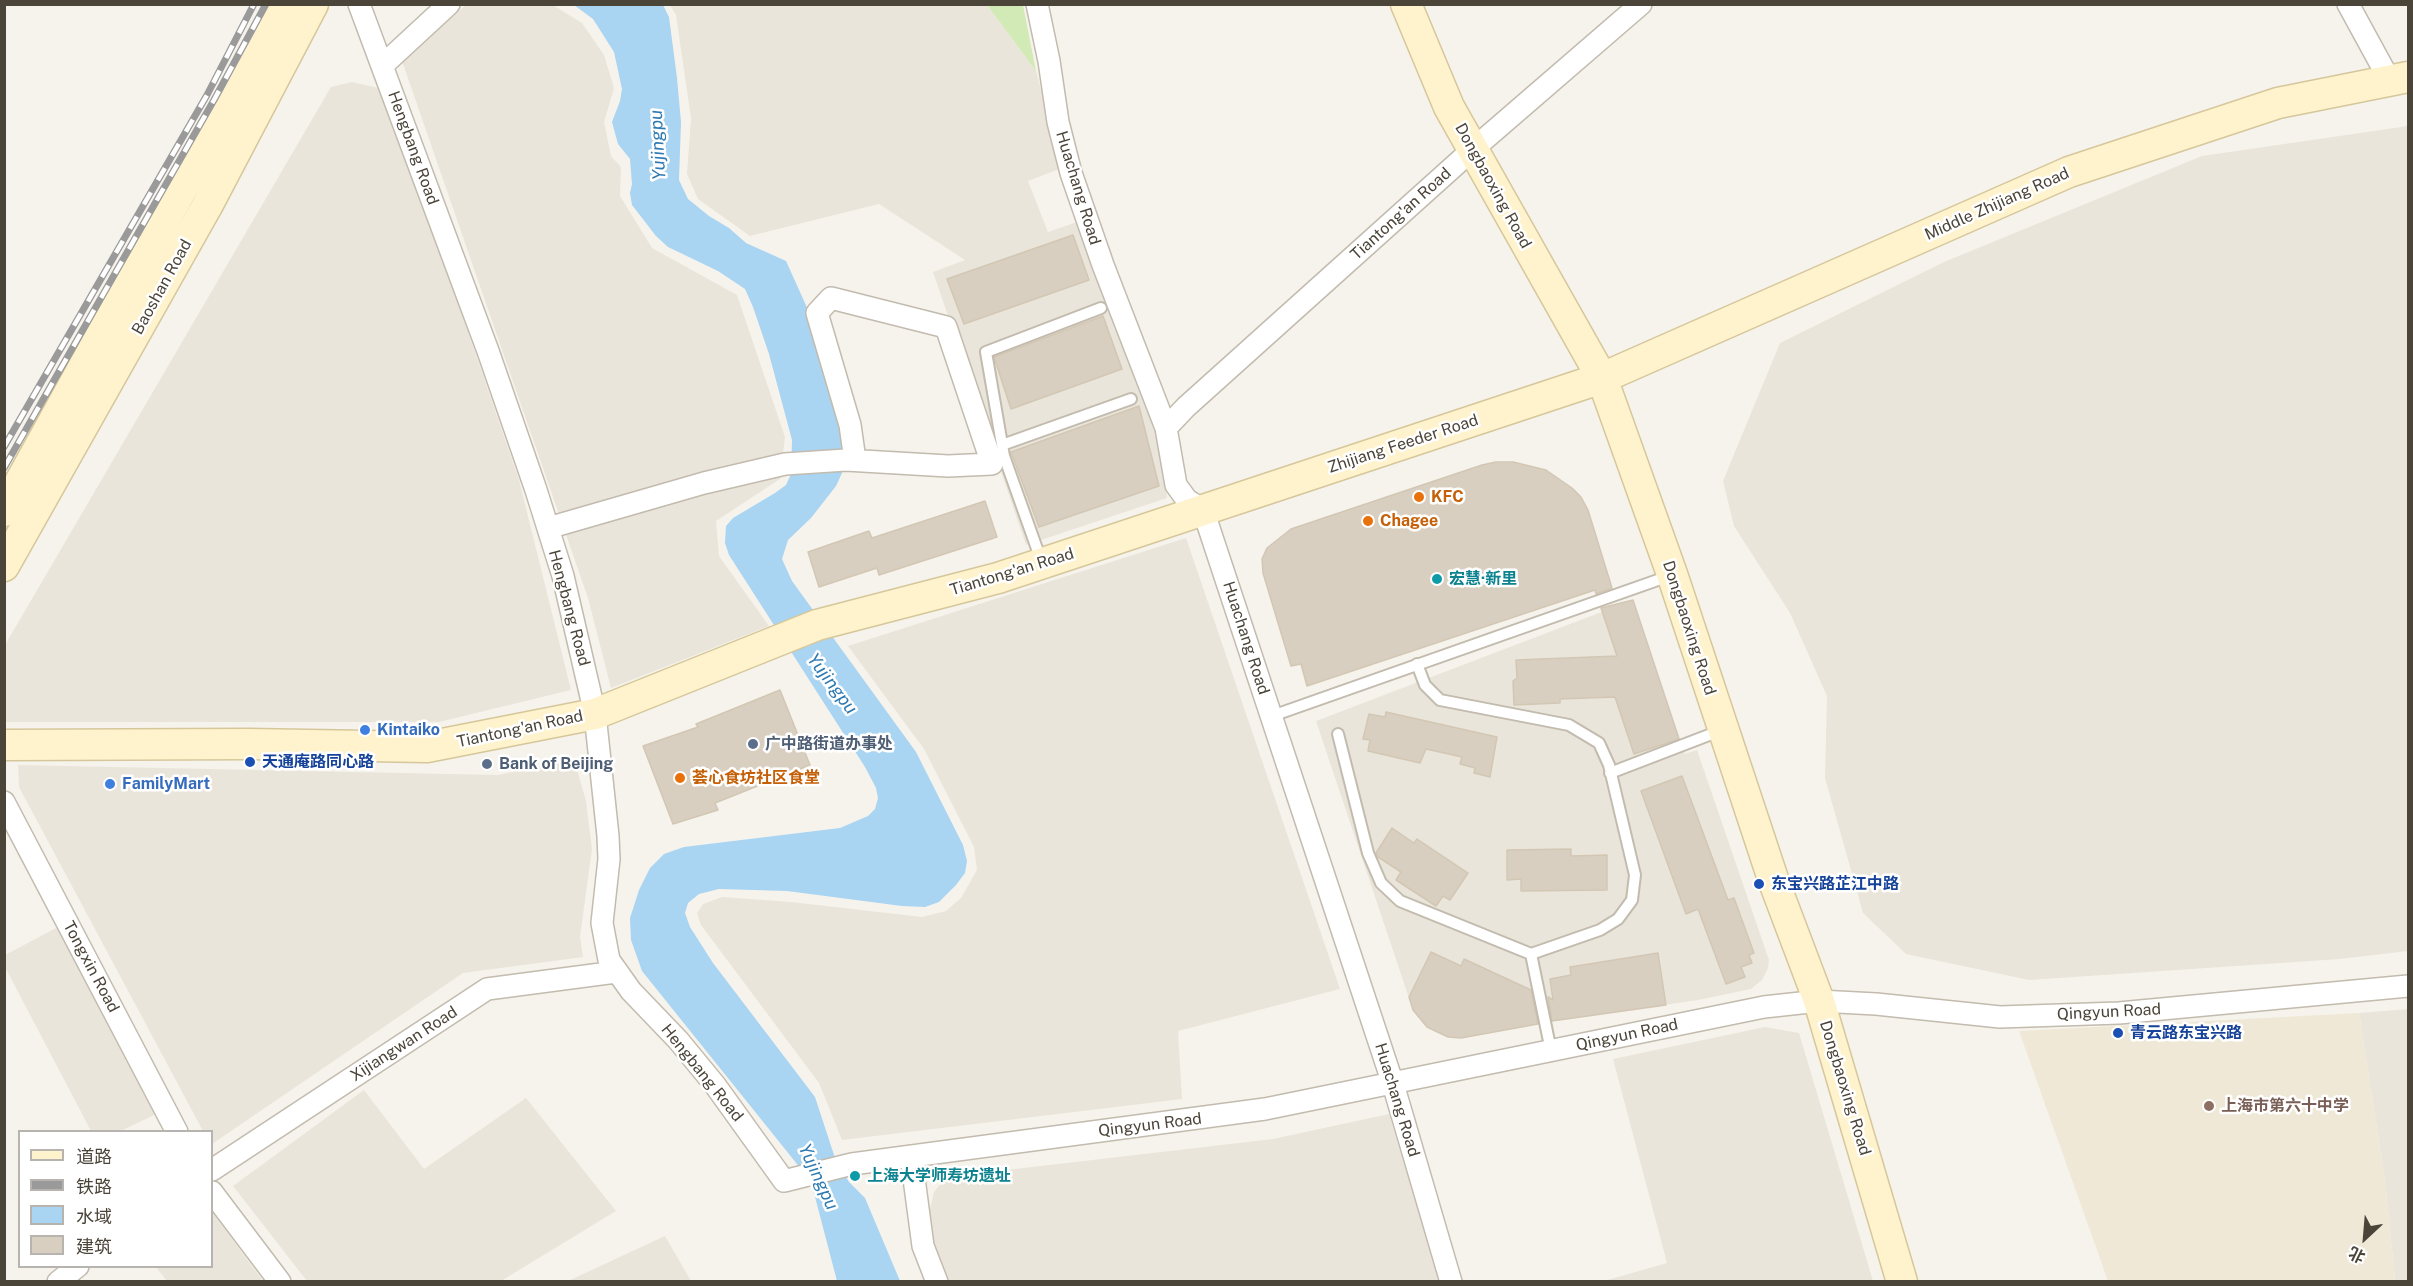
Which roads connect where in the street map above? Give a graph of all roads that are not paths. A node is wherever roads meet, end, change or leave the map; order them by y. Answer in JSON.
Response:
{"nodes":[{"id":1,"x":284,"y":4,"type":"edge"},
{"id":2,"x":313,"y":4,"type":"edge"},
{"id":3,"x":359,"y":4,"type":"edge"},
{"id":4,"x":449,"y":4,"type":"edge"},
{"id":5,"x":1037,"y":4,"type":"edge"},
{"id":6,"x":1406,"y":4,"type":"edge"},
{"id":7,"x":1641,"y":4,"type":"edge"},
{"id":8,"x":2348,"y":4,"type":"edge"},
{"id":9,"x":383,"y":65,"type":"junction"},
{"id":10,"x":2399,"y":79,"type":"edge"},
{"id":11,"x":1472,"y":150,"type":"junction"},
{"id":12,"x":1101,"y":308,"type":"dead end"},
{"id":13,"x":1602,"y":378,"type":"junction"},
{"id":14,"x":1131,"y":399,"type":"dead end"},
{"id":15,"x":1166,"y":428,"type":"junction"},
{"id":16,"x":1002,"y":445,"type":"junction"},
{"id":17,"x":851,"y":460,"type":"junction"},
{"id":18,"x":1203,"y":510,"type":"junction"},
{"id":19,"x":4,"y":511,"type":"edge"},
{"id":20,"x":548,"y":528,"type":"junction"},
{"id":21,"x":1042,"y":564,"type":"junction"},
{"id":22,"x":4,"y":566,"type":"edge"},
{"id":23,"x":1672,"y":574,"type":"junction"},
{"id":24,"x":1417,"y":664,"type":"junction"},
{"id":25,"x":595,"y":714,"type":"junction"},
{"id":26,"x":1272,"y":716,"type":"junction"},
{"id":27,"x":1723,"y":730,"type":"junction"},
{"id":28,"x":1338,"y":734,"type":"dead end"},
{"id":29,"x":4,"y":745,"type":"edge"},
{"id":30,"x":1611,"y":773,"type":"junction"},
{"id":31,"x":4,"y":802,"type":"edge"},
{"id":32,"x":1531,"y":954,"type":"junction"},
{"id":33,"x":616,"y":972,"type":"junction"},
{"id":34,"x":2409,"y":986,"type":"edge"},
{"id":35,"x":1819,"y":1001,"type":"junction"},
{"id":36,"x":1551,"y":1051,"type":"junction"},
{"id":37,"x":1393,"y":1084,"type":"junction"},
{"id":38,"x":176,"y":1130,"type":"edge"},
{"id":39,"x":910,"y":1156,"type":"junction"},
{"id":40,"x":213,"y":1169,"type":"edge"},
{"id":41,"x":789,"y":1179,"type":"joint"},
{"id":42,"x":213,"y":1193,"type":"edge"},
{"id":43,"x":75,"y":1268,"type":"edge"},
{"id":44,"x":58,"y":1281,"type":"edge"},
{"id":45,"x":280,"y":1281,"type":"edge"},
{"id":46,"x":937,"y":1281,"type":"edge"},
{"id":47,"x":1451,"y":1281,"type":"edge"},
{"id":48,"x":1902,"y":1281,"type":"edge"}],
"edges":[{"from":1,"to":19,"type":"street","name":"Baoshan Road"},
{"from":2,"to":22,"type":"street","name":"Baoshan Road"},
{"from":3,"to":9,"type":"street","name":"Hengbang Road"},
{"from":4,"to":9,"type":"street"},
{"from":5,"to":15,"type":"street","name":"Huachang Road"},
{"from":6,"to":11,"type":"street","name":"Dongbaoxing Road"},
{"from":7,"to":11,"type":"street","name":"Tiantong'an Road"},
{"from":8,"to":10,"type":"street"},
{"from":9,"to":20,"type":"street","name":"Hengbang Road"},
{"from":10,"to":13,"type":"street","name":"Middle Zhijiang Road"},
{"from":11,"to":13,"type":"street","name":"Dongbaoxing Road"},
{"from":11,"to":15,"type":"street","name":"Tiantong'an Road"},
{"from":12,"to":16,"type":"lane"},
{"from":13,"to":18,"type":"street","name":"Zhijiang Feeder Road"},
{"from":13,"to":23,"type":"street","name":"Dongbaoxing Road"},
{"from":14,"to":16,"type":"lane"},
{"from":15,"to":18,"type":"street","name":"Huachang Road"},
{"from":16,"to":21,"type":"lane"},
{"from":17,"to":17,"type":"street"},
{"from":17,"to":20,"type":"street"},
{"from":18,"to":21,"type":"street","name":"Tiantong'an Road"},
{"from":18,"to":26,"type":"street","name":"Huachang Road"},
{"from":20,"to":25,"type":"street","name":"Hengbang Road"},
{"from":21,"to":25,"type":"street","name":"Tiantong'an Road"},
{"from":23,"to":24,"type":"lane"},
{"from":23,"to":27,"type":"street","name":"Dongbaoxing Road"},
{"from":24,"to":26,"type":"lane"},
{"from":24,"to":30,"type":"lane"},
{"from":25,"to":29,"type":"street","name":"Tiantong'an Road"},
{"from":25,"to":33,"type":"street","name":"Hengbang Road"},
{"from":26,"to":37,"type":"street","name":"Huachang Road"},
{"from":27,"to":30,"type":"lane"},
{"from":27,"to":35,"type":"street","name":"Dongbaoxing Road"},
{"from":28,"to":32,"type":"lane"},
{"from":30,"to":32,"type":"lane"},
{"from":31,"to":38,"type":"street","name":"Tongxin Road"},
{"from":32,"to":36,"type":"lane"},
{"from":33,"to":40,"type":"street","name":"Xijiangwan Road"},
{"from":33,"to":41,"type":"street","name":"Hengbang Road"},
{"from":34,"to":35,"type":"street","name":"Qingyun Road"},
{"from":35,"to":36,"type":"street","name":"Qingyun Road"},
{"from":35,"to":48,"type":"street","name":"Dongbaoxing Road"},
{"from":36,"to":37,"type":"street","name":"Qingyun Road"},
{"from":37,"to":39,"type":"street","name":"Qingyun Road"},
{"from":37,"to":47,"type":"street","name":"Huachang Road"},
{"from":39,"to":41,"type":"street","name":"Qingyun Road"},
{"from":39,"to":46,"type":"street"},
{"from":42,"to":45,"type":"street"},
{"from":43,"to":44,"type":"street"}]}
